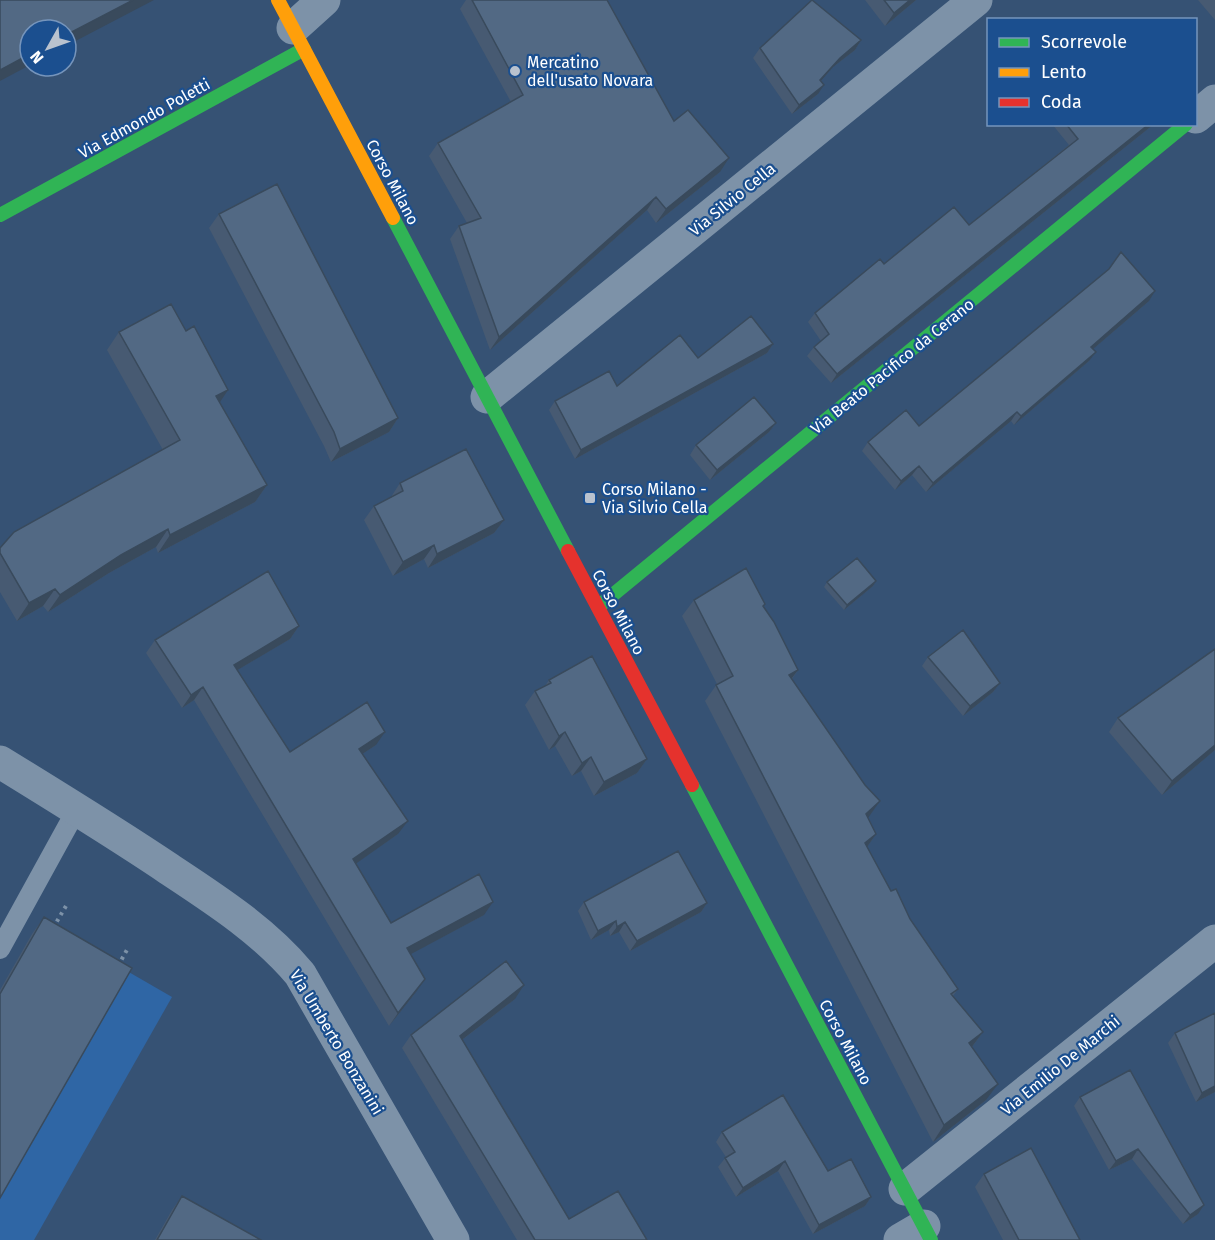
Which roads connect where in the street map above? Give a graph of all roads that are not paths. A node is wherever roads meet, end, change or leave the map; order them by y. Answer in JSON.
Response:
{"nodes":[{"id":1,"x":324,"y":0,"type":"edge"},
{"id":2,"x":976,"y":0,"type":"edge"},
{"id":3,"x":291,"y":26,"type":"edge"},
{"id":4,"x":1215,"y":101,"type":"edge"},
{"id":5,"x":1197,"y":116,"type":"edge"},
{"id":6,"x":1184,"y":126,"type":"edge"},
{"id":7,"x":0,"y":215,"type":"edge"},
{"id":8,"x":487,"y":397,"type":"junction"},
{"id":9,"x":598,"y":607,"type":"junction"},
{"id":10,"x":0,"y":762,"type":"edge"},
{"id":11,"x":77,"y":810,"type":"junction"},
{"id":12,"x":1215,"y":941,"type":"edge"},
{"id":13,"x":0,"y":949,"type":"edge"},
{"id":14,"x":904,"y":1189,"type":"junction"},
{"id":15,"x":918,"y":1236,"type":"edge"},
{"id":16,"x":453,"y":1240,"type":"edge"}],
"edges":[{"from":1,"to":3,"type":"street"},
{"from":2,"to":8,"type":"street","name":"Via Silvio Cella"},
{"from":3,"to":7,"type":"main road","name":"Via Edmondo Poletti"},
{"from":3,"to":8,"type":"main road","name":"Corso Milano"},
{"from":4,"to":5,"type":"street"},
{"from":6,"to":9,"type":"main road","name":"Via Beato Pacifico da Cerano"},
{"from":8,"to":9,"type":"main road","name":"Corso Milano"},
{"from":9,"to":14,"type":"main road","name":"Corso Milano"},
{"from":10,"to":11,"type":"street","name":"Via Umberto Bonzanini"},
{"from":11,"to":13,"type":"lane"},
{"from":11,"to":16,"type":"street","name":"Via Umberto Bonzanini"},
{"from":12,"to":14,"type":"street","name":"Via Emilio De Marchi"},
{"from":14,"to":15,"type":"main road","name":"Corso Milano"}]}
